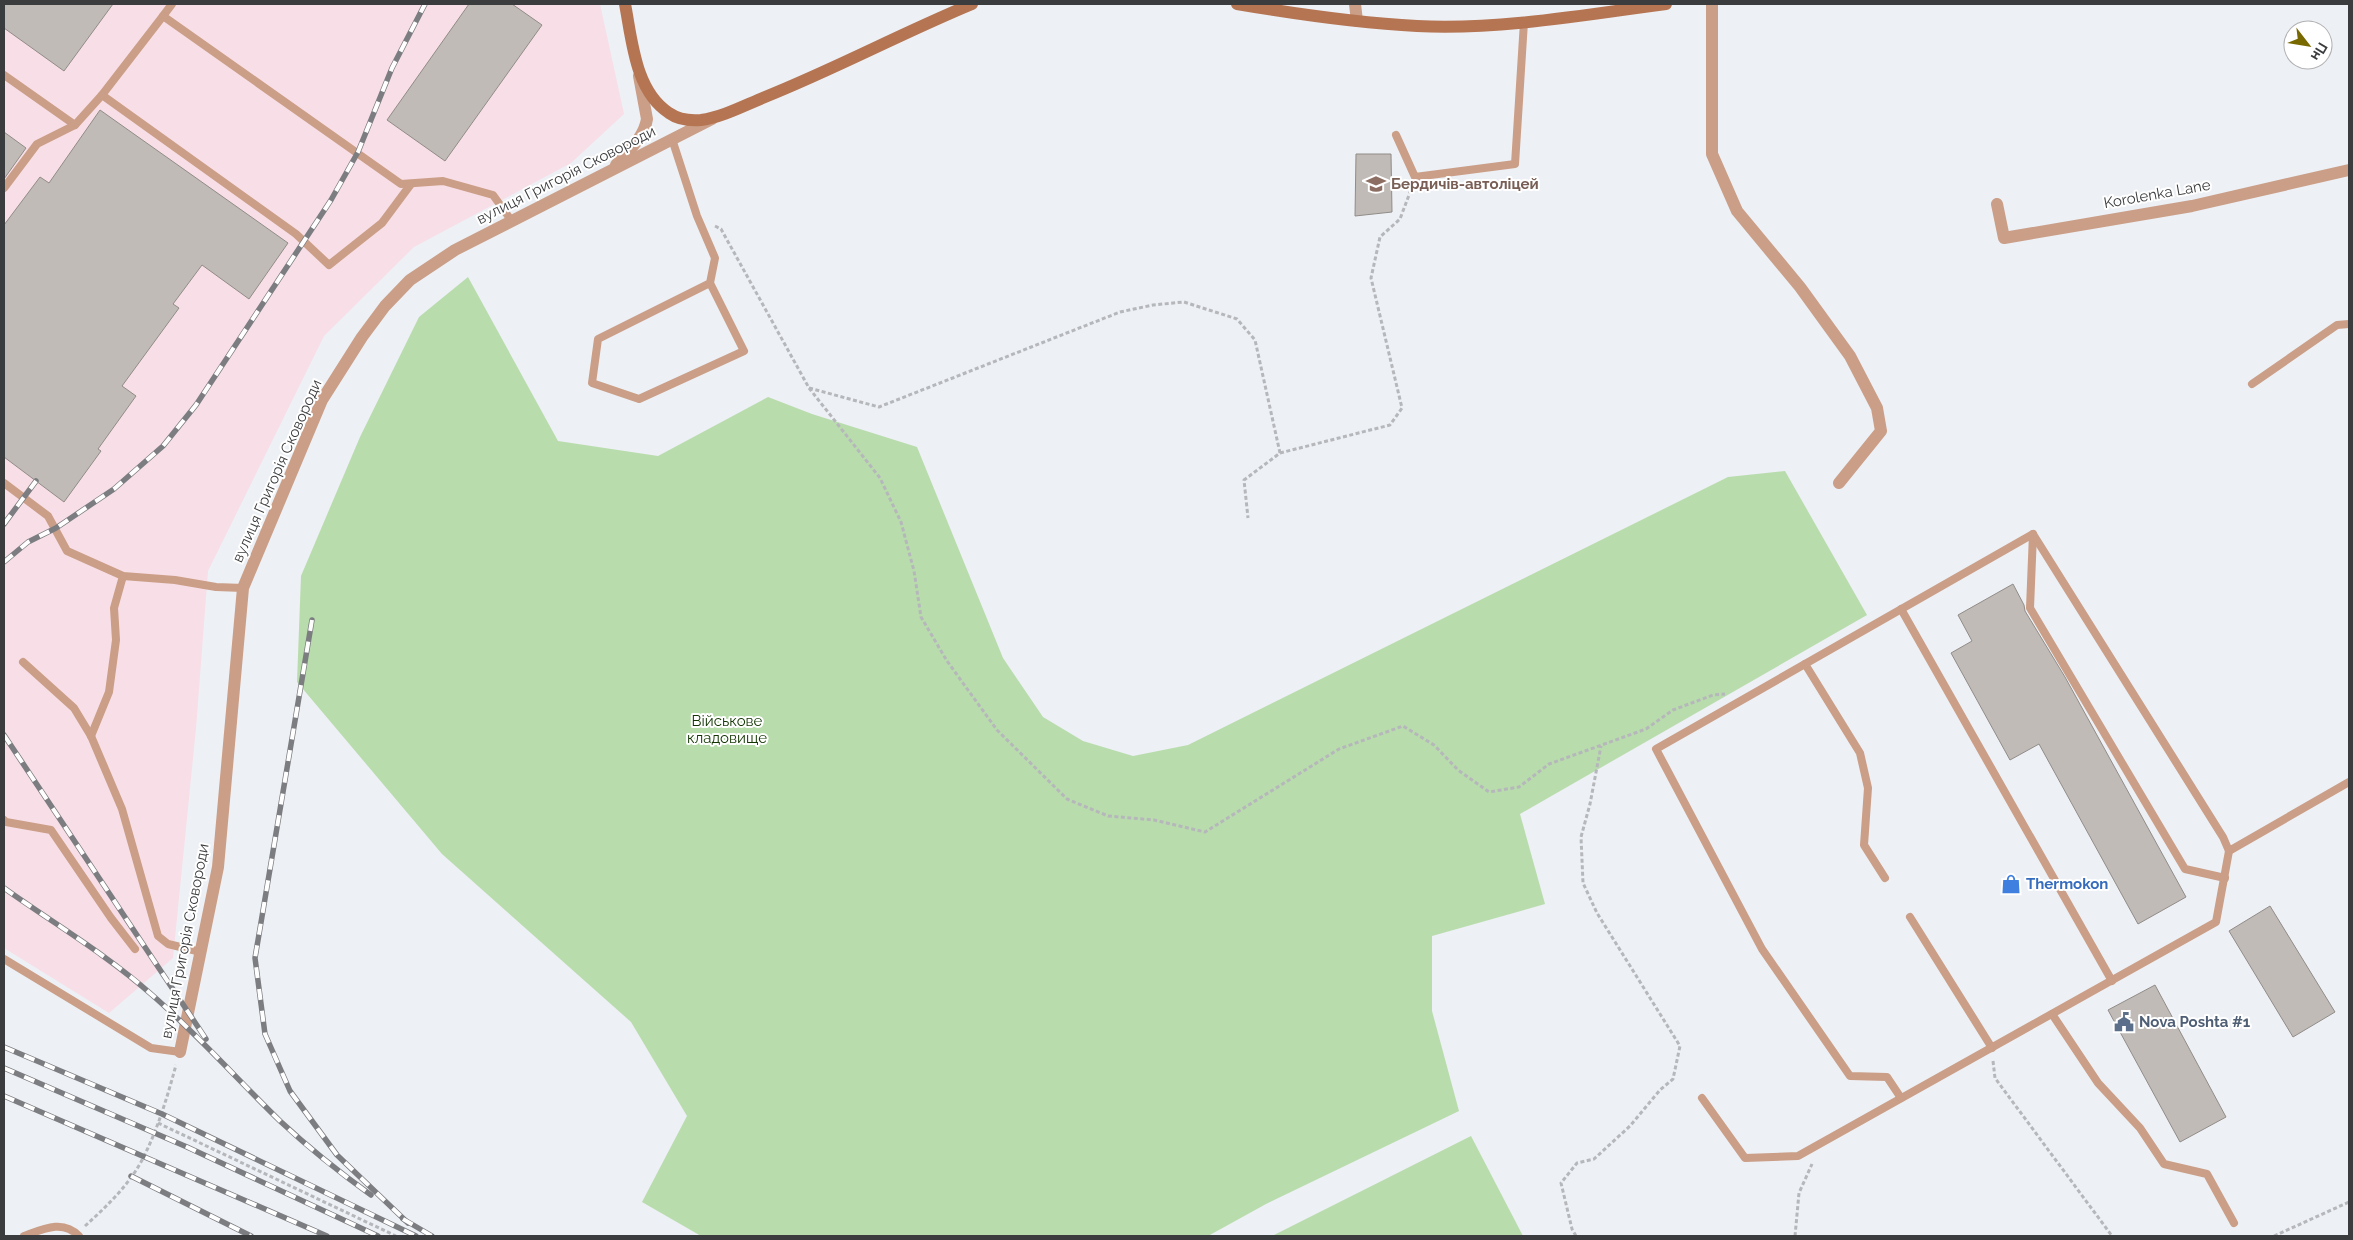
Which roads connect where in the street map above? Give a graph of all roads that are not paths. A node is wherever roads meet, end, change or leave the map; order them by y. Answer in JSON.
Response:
{"nodes":[{"id":1,"x":172,"y":4,"type":"edge"},
{"id":2,"x":625,"y":4,"type":"edge"},
{"id":3,"x":972,"y":4,"type":"edge"},
{"id":4,"x":1236,"y":4,"type":"edge"},
{"id":5,"x":1355,"y":4,"type":"edge"},
{"id":6,"x":1666,"y":4,"type":"edge"},
{"id":7,"x":1712,"y":4,"type":"edge"},
{"id":8,"x":163,"y":16,"type":"junction"},
{"id":9,"x":1358,"y":21,"type":"junction"},
{"id":10,"x":1524,"y":22,"type":"junction"},
{"id":11,"x":637,"y":63,"type":"junction"},
{"id":12,"x":4,"y":75,"type":"edge"},
{"id":13,"x":102,"y":94,"type":"junction"},
{"id":14,"x":716,"y":117,"type":"junction"},
{"id":15,"x":75,"y":126,"type":"junction"},
{"id":16,"x":1396,"y":135,"type":"dead end"},
{"id":17,"x":672,"y":139,"type":"junction"},
{"id":18,"x":613,"y":169,"type":"junction"},
{"id":19,"x":2349,"y":170,"type":"edge"},
{"id":20,"x":411,"y":184,"type":"junction"},
{"id":21,"x":4,"y":188,"type":"edge"},
{"id":22,"x":1997,"y":204,"type":"dead end"},
{"id":23,"x":511,"y":220,"type":"junction"},
{"id":24,"x":710,"y":283,"type":"junction"},
{"id":25,"x":2349,"y":324,"type":"edge"},
{"id":26,"x":2252,"y":384,"type":"dead end"},
{"id":27,"x":4,"y":483,"type":"edge"},
{"id":28,"x":1839,"y":483,"type":"dead end"},
{"id":29,"x":2033,"y":534,"type":"junction"},
{"id":30,"x":124,"y":576,"type":"junction"},
{"id":31,"x":243,"y":588,"type":"junction"},
{"id":32,"x":1901,"y":609,"type":"junction"},
{"id":33,"x":23,"y":662,"type":"dead end"},
{"id":34,"x":1805,"y":664,"type":"junction"},
{"id":35,"x":91,"y":736,"type":"junction"},
{"id":36,"x":2349,"y":782,"type":"edge"},
{"id":37,"x":4,"y":820,"type":"edge"},
{"id":38,"x":2230,"y":851,"type":"junction"},
{"id":39,"x":1885,"y":878,"type":"dead end"},
{"id":40,"x":2225,"y":878,"type":"junction"},
{"id":41,"x":1910,"y":917,"type":"dead end"},
{"id":42,"x":135,"y":949,"type":"dead end"},
{"id":43,"x":201,"y":952,"type":"junction"},
{"id":44,"x":4,"y":959,"type":"edge"},
{"id":45,"x":2112,"y":981,"type":"junction"},
{"id":46,"x":2052,"y":1014,"type":"junction"},
{"id":47,"x":1992,"y":1048,"type":"junction"},
{"id":48,"x":180,"y":1052,"type":"joint"},
{"id":49,"x":1702,"y":1098,"type":"dead end"},
{"id":50,"x":1902,"y":1098,"type":"junction"},
{"id":51,"x":2234,"y":1224,"type":"dead end"},
{"id":52,"x":78,"y":1235,"type":"edge"},
{"id":53,"x":24,"y":1236,"type":"edge"}],
"edges":[{"from":1,"to":8,"type":"lane"},
{"from":2,"to":11,"type":"main road"},
{"from":3,"to":14,"type":"main road","name":"вулиця Григорія Сковороди"},
{"from":4,"to":9,"type":"main road"},
{"from":5,"to":9,"type":"street"},
{"from":6,"to":10,"type":"main road"},
{"from":7,"to":28,"type":"street"},
{"from":8,"to":13,"type":"lane"},
{"from":8,"to":20,"type":"lane"},
{"from":9,"to":10,"type":"main road"},
{"from":10,"to":16,"type":"lane"},
{"from":11,"to":14,"type":"main road"},
{"from":11,"to":18,"type":"street"},
{"from":12,"to":15,"type":"lane"},
{"from":13,"to":15,"type":"lane"},
{"from":13,"to":20,"type":"lane"},
{"from":14,"to":17,"type":"street","name":"вулиця Григорія Сковороди"},
{"from":15,"to":21,"type":"lane"},
{"from":17,"to":18,"type":"street","name":"вулиця Григорія Сковороди"},
{"from":17,"to":24,"type":"lane"},
{"from":18,"to":23,"type":"street","name":"вулиця Григорія Сковороди"},
{"from":19,"to":22,"type":"street","name":"Korolenka Lane"},
{"from":20,"to":23,"type":"lane"},
{"from":23,"to":31,"type":"street","name":"вулиця Григорія Сковороди"},
{"from":24,"to":24,"type":"lane"},
{"from":25,"to":26,"type":"lane"},
{"from":27,"to":30,"type":"lane"},
{"from":29,"to":32,"type":"lane"},
{"from":29,"to":38,"type":"lane"},
{"from":29,"to":40,"type":"lane"},
{"from":30,"to":31,"type":"lane"},
{"from":30,"to":35,"type":"lane"},
{"from":31,"to":43,"type":"street","name":"вулиця Григорія Сковороди"},
{"from":32,"to":34,"type":"lane"},
{"from":32,"to":45,"type":"lane"},
{"from":33,"to":35,"type":"lane"},
{"from":34,"to":39,"type":"lane"},
{"from":34,"to":50,"type":"lane"},
{"from":35,"to":43,"type":"lane"},
{"from":36,"to":38,"type":"lane"},
{"from":37,"to":42,"type":"lane"},
{"from":38,"to":40,"type":"lane"},
{"from":40,"to":45,"type":"lane"},
{"from":41,"to":47,"type":"lane"},
{"from":43,"to":48,"type":"street","name":"вулиця Григорія Сковороди"},
{"from":44,"to":48,"type":"lane"},
{"from":45,"to":46,"type":"lane"},
{"from":46,"to":47,"type":"lane"},
{"from":46,"to":51,"type":"lane"},
{"from":47,"to":50,"type":"lane"},
{"from":49,"to":50,"type":"lane"},
{"from":52,"to":53,"type":"lane"}]}
